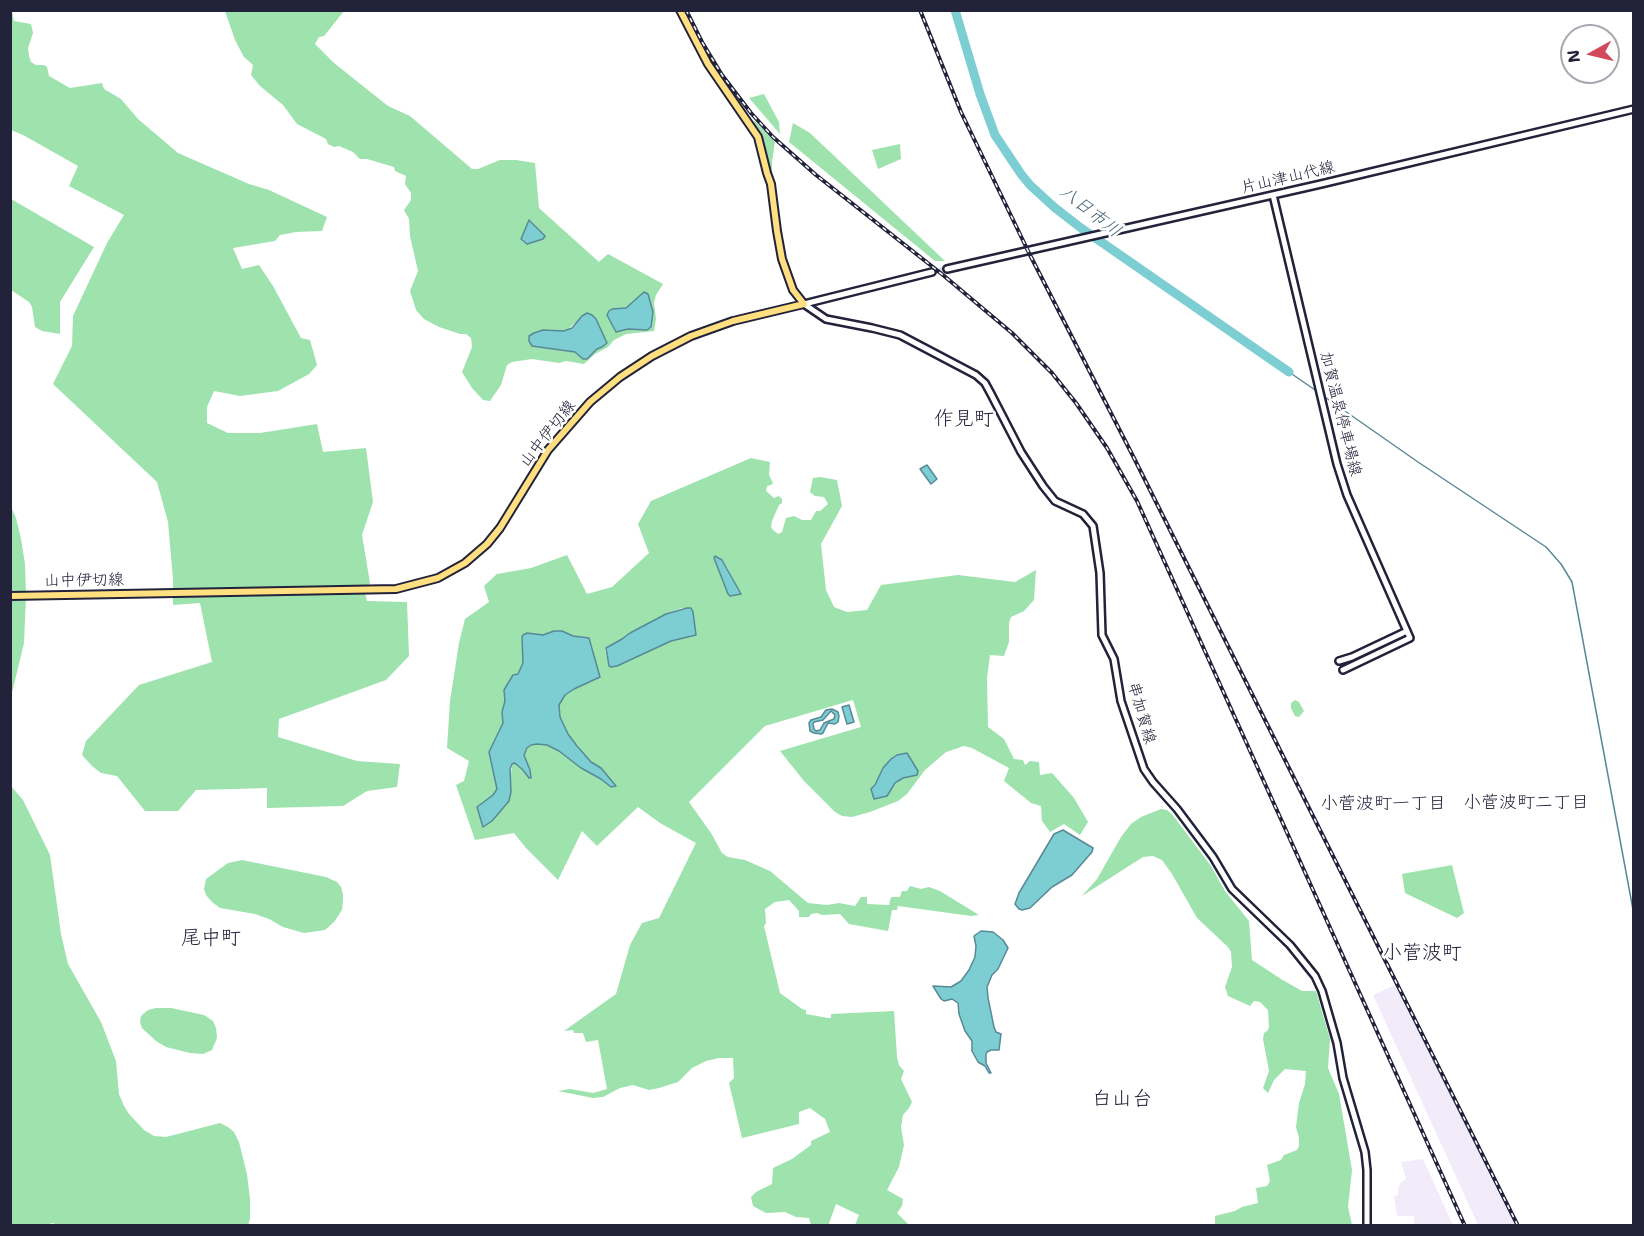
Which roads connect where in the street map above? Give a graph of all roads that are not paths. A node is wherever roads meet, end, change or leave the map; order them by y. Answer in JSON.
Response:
{"nodes":[{"id":1,"x":680,"y":10,"type":"edge"},
{"id":2,"x":1634,"y":109,"type":"edge"},
{"id":3,"x":1273,"y":195,"type":"junction"},
{"id":4,"x":947,"y":269,"type":"tunnel mouth"},
{"id":5,"x":932,"y":272,"type":"tunnel mouth"},
{"id":6,"x":804,"y":304,"type":"junction"},
{"id":7,"x":10,"y":596,"type":"edge"},
{"id":8,"x":1407,"y":631,"type":"junction"},
{"id":9,"x":1339,"y":661,"type":"dead end"},
{"id":10,"x":1343,"y":670,"type":"dead end"},
{"id":11,"x":1367,"y":1226,"type":"edge"}],
"edges":[{"from":1,"to":6,"type":"main road"},
{"from":2,"to":3,"type":"main road","name":"片山津山代線"},
{"from":3,"to":4,"type":"main road","name":"片山津山代線"},
{"from":3,"to":8,"type":"main road","name":"加賀温泉停車場線"},
{"from":5,"to":6,"type":"main road"},
{"from":6,"to":7,"type":"main road","name":"山中伊切線"},
{"from":6,"to":11,"type":"main road","name":"串加賀線"},
{"from":8,"to":9,"type":"main road"},
{"from":8,"to":10,"type":"main road","name":"加賀温泉停車場線"}]}
